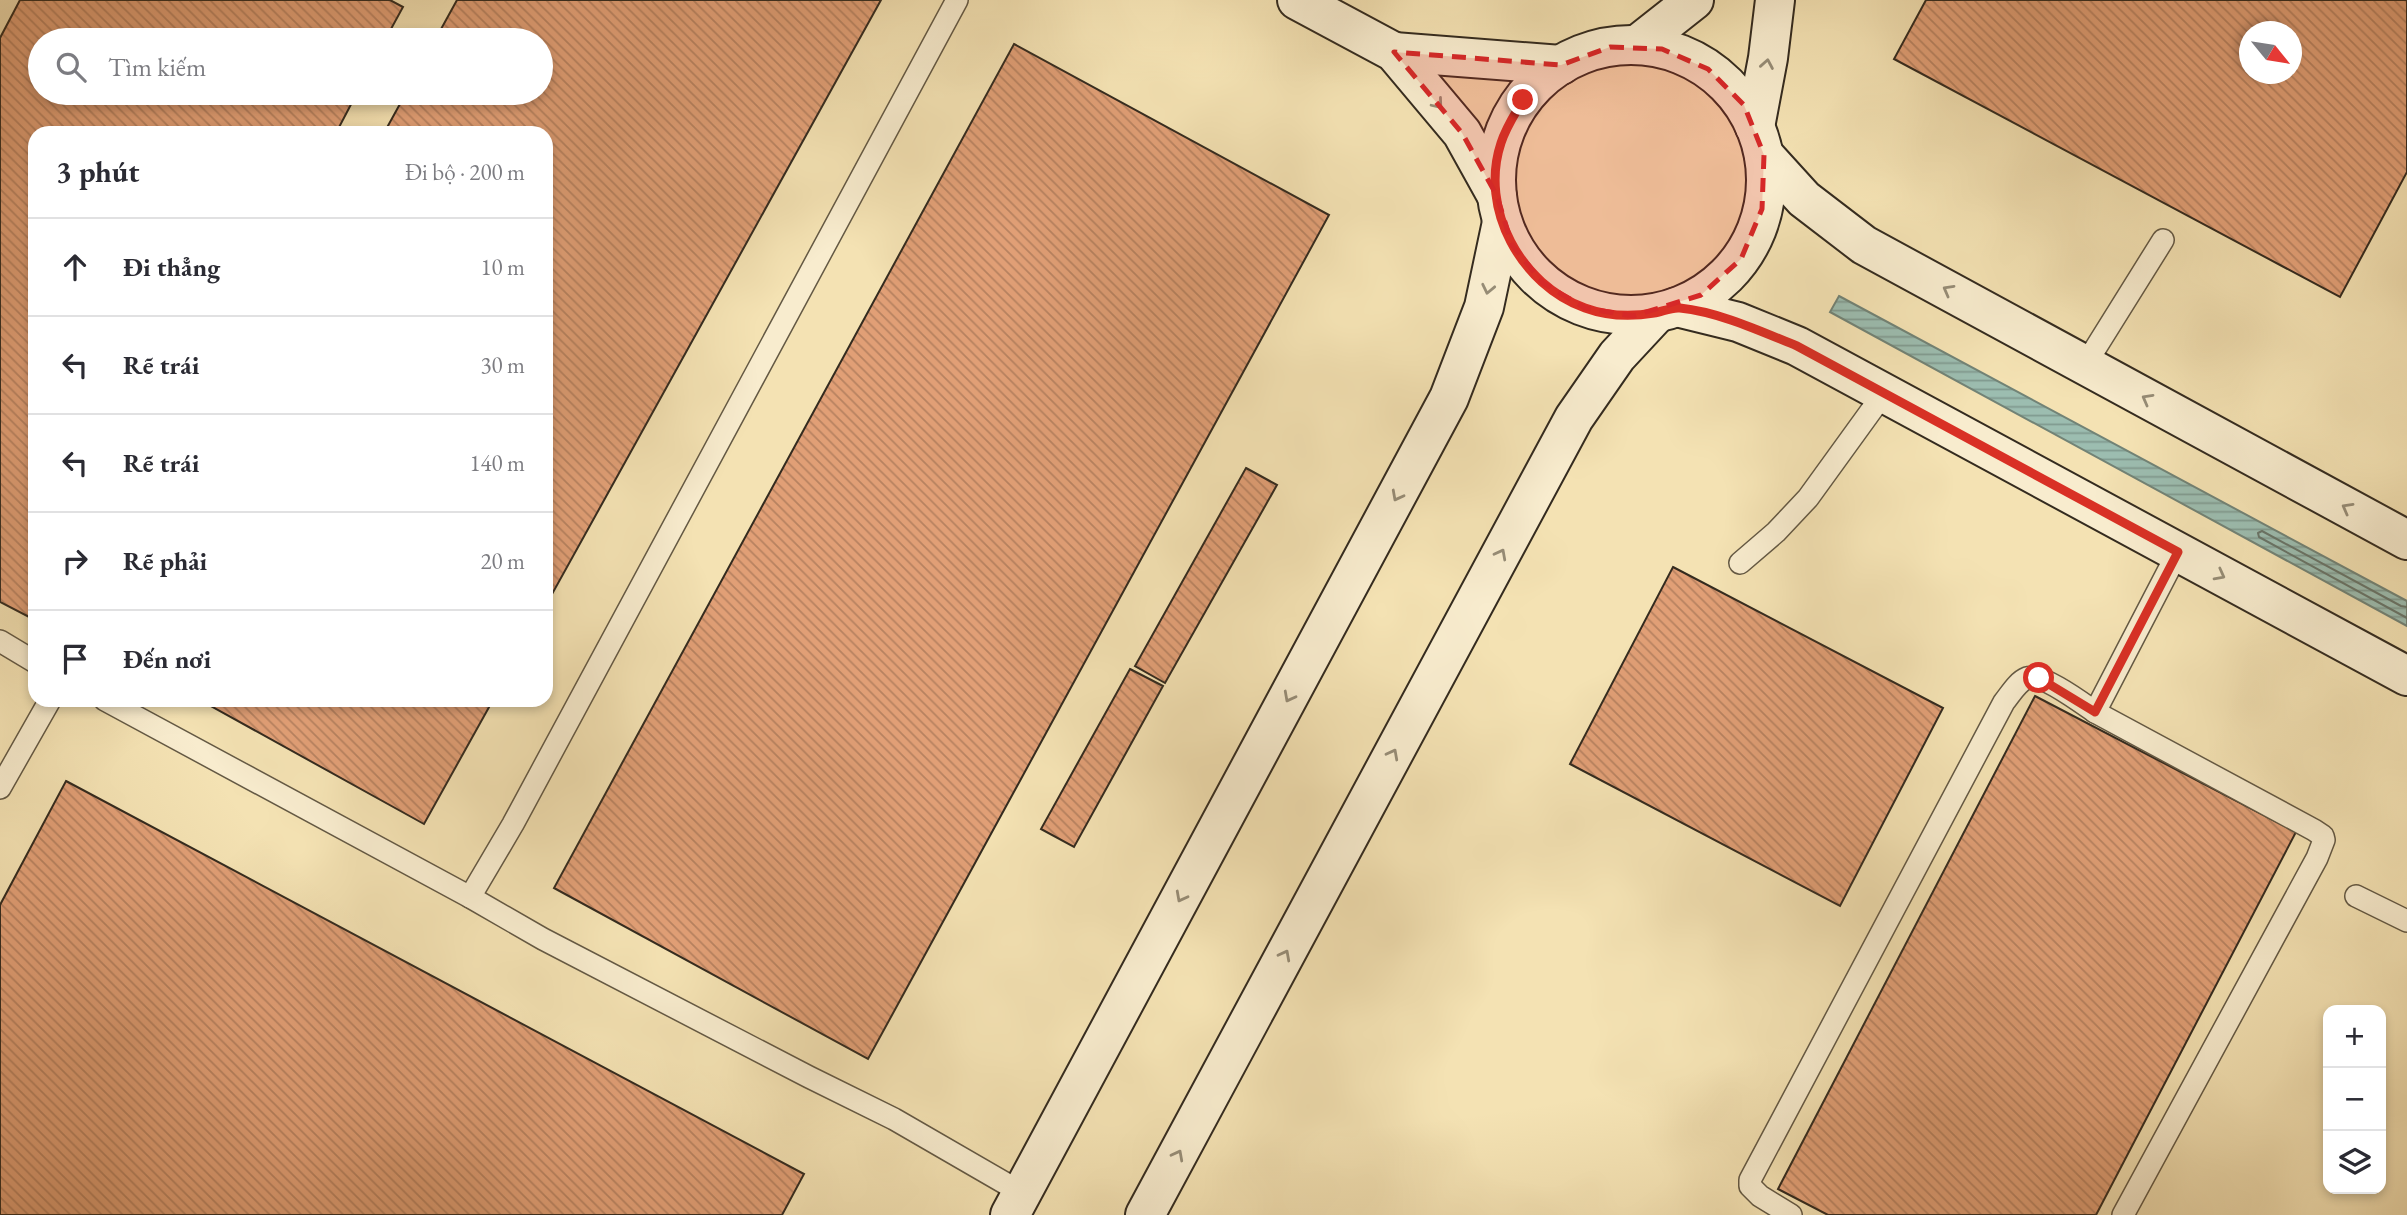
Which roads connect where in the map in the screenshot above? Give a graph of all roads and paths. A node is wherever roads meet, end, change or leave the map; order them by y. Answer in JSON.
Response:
{"nodes":[{"id":1,"x":957,"y":0,"type":"edge"},
{"id":2,"x":1297,"y":0,"type":"edge"},
{"id":3,"x":1694,"y":0,"type":"edge"},
{"id":4,"x":1775,"y":0,"type":"edge"},
{"id":5,"x":1637,"y":45,"type":"junction"},
{"id":6,"x":1394,"y":52,"type":"junction"},
{"id":7,"x":1560,"y":65,"type":"junction"},
{"id":8,"x":1760,"y":141,"type":"junction"},
{"id":9,"x":1499,"y":209,"type":"junction"},
{"id":10,"x":2163,"y":240,"type":"dead end"},
{"id":11,"x":1667,"y":310,"type":"junction"},
{"id":12,"x":2085,"y":365,"type":"junction"},
{"id":13,"x":1884,"y":393,"type":"junction"},
{"id":14,"x":2407,"y":540,"type":"edge"},
{"id":15,"x":2178,"y":552,"type":"junction"},
{"id":16,"x":1740,"y":563,"type":"dead end"},
{"id":17,"x":0,"y":641,"type":"edge"},
{"id":18,"x":28,"y":658,"type":"edge"},
{"id":19,"x":2407,"y":676,"type":"edge"},
{"id":20,"x":46,"y":707,"type":"edge"},
{"id":21,"x":118,"y":707,"type":"edge"},
{"id":22,"x":2095,"y":712,"type":"junction"},
{"id":23,"x":0,"y":788,"type":"edge"},
{"id":24,"x":2356,"y":896,"type":"dead end"},
{"id":25,"x":470,"y":897,"type":"junction"},
{"id":26,"x":2407,"y":921,"type":"edge"},
{"id":27,"x":1016,"y":1204,"type":"edge"},
{"id":28,"x":1145,"y":1215,"type":"edge"},
{"id":29,"x":1791,"y":1215,"type":"edge"},
{"id":30,"x":2123,"y":1215,"type":"edge"}],
"edges":[{"from":1,"to":25,"type":"lane"},
{"from":2,"to":6,"type":"street"},
{"from":3,"to":5,"type":"street"},
{"from":8,"to":4,"type":"street","one_way":true},
{"from":5,"to":7,"type":"street"},
{"from":5,"to":8,"type":"street"},
{"from":6,"to":7,"type":"street"},
{"from":6,"to":9,"type":"street","one_way":true},
{"from":7,"to":9,"type":"street"},
{"from":8,"to":11,"type":"street"},
{"from":12,"to":8,"type":"street","one_way":true},
{"from":9,"to":11,"type":"street"},
{"from":9,"to":27,"type":"street","one_way":true},
{"from":10,"to":12,"type":"lane"},
{"from":11,"to":13,"type":"street"},
{"from":28,"to":11,"type":"street","one_way":true},
{"from":14,"to":12,"type":"street","one_way":true},
{"from":13,"to":15,"type":"street"},
{"from":13,"to":16,"type":"lane"},
{"from":15,"to":19,"type":"street","one_way":true},
{"from":15,"to":22,"type":"lane"},
{"from":17,"to":18,"type":"lane"},
{"from":20,"to":23,"type":"lane"},
{"from":21,"to":25,"type":"lane"},
{"from":22,"to":29,"type":"lane"},
{"from":22,"to":30,"type":"lane"},
{"from":24,"to":26,"type":"lane"},
{"from":25,"to":27,"type":"lane"}]}
